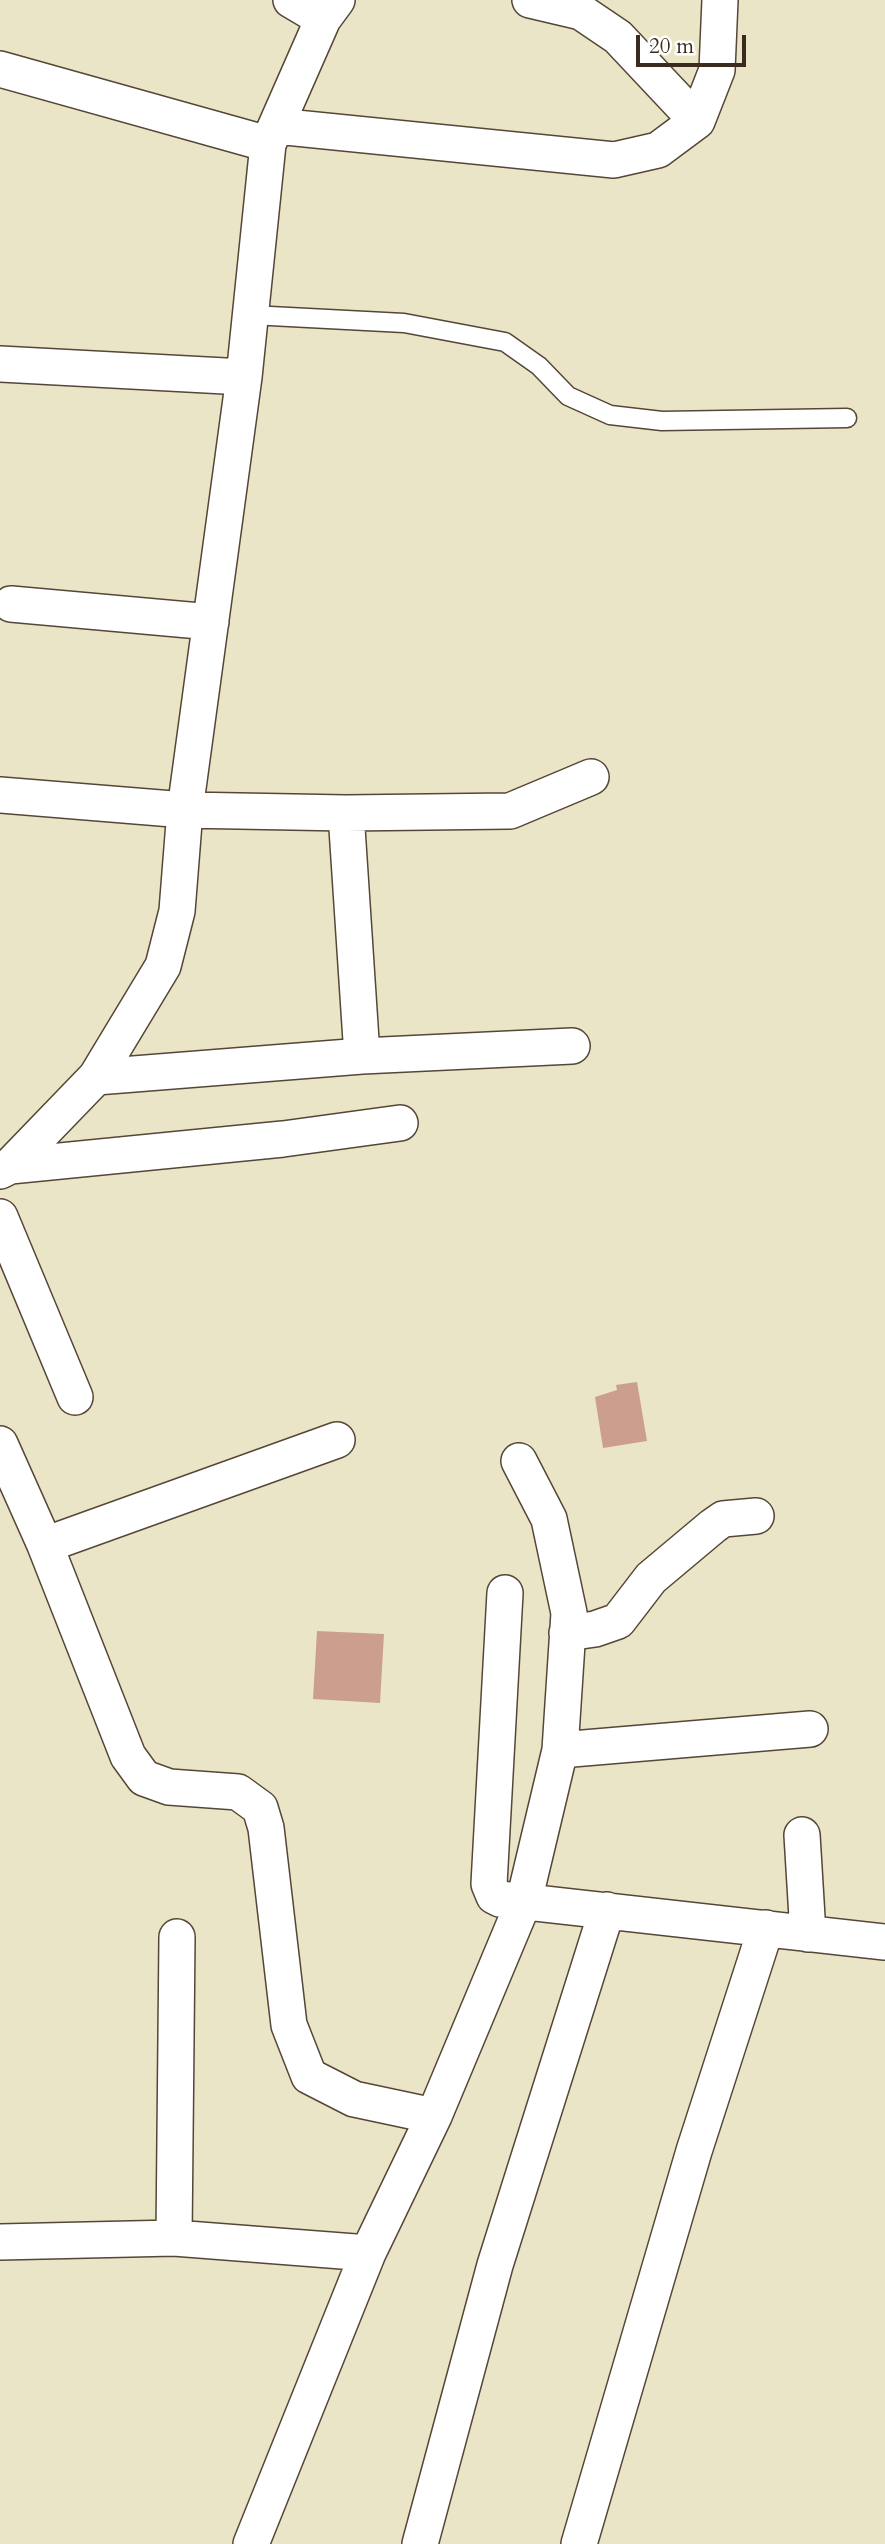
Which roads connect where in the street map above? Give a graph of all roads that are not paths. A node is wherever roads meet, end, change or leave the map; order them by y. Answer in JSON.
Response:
{"nodes":[{"id":1,"x":291,"y":0,"type":"edge"},
{"id":2,"x":530,"y":0,"type":"edge"},
{"id":3,"x":720,"y":0,"type":"edge"},
{"id":4,"x":330,"y":10,"type":"edge"},
{"id":5,"x":0,"y":69,"type":"edge"},
{"id":6,"x":696,"y":121,"type":"junction"},
{"id":7,"x":272,"y":135,"type":"junction"},
{"id":8,"x":251,"y":315,"type":"junction"},
{"id":9,"x":0,"y":364,"type":"edge"},
{"id":10,"x":244,"y":377,"type":"junction"},
{"id":11,"x":847,"y":418,"type":"dead end"},
{"id":12,"x":11,"y":604,"type":"dead end"},
{"id":13,"x":211,"y":622,"type":"junction"},
{"id":14,"x":591,"y":777,"type":"dead end"},
{"id":15,"x":0,"y":794,"type":"edge"},
{"id":16,"x":185,"y":810,"type":"junction"},
{"id":17,"x":346,"y":813,"type":"junction"},
{"id":18,"x":572,"y":1046,"type":"dead end"},
{"id":19,"x":362,"y":1056,"type":"junction"},
{"id":20,"x":96,"y":1077,"type":"junction"},
{"id":21,"x":400,"y":1123,"type":"dead end"},
{"id":22,"x":5,"y":1169,"type":"edge"},
{"id":23,"x":0,"y":1217,"type":"edge"},
{"id":24,"x":75,"y":1397,"type":"dead end"},
{"id":25,"x":337,"y":1440,"type":"dead end"},
{"id":26,"x":0,"y":1444,"type":"edge"},
{"id":27,"x":519,"y":1461,"type":"dead end"},
{"id":28,"x":756,"y":1516,"type":"dead end"},
{"id":29,"x":45,"y":1545,"type":"junction"},
{"id":30,"x":505,"y":1593,"type":"dead end"},
{"id":31,"x":567,"y":1633,"type":"junction"},
{"id":32,"x":810,"y":1730,"type":"dead end"},
{"id":33,"x":560,"y":1750,"type":"junction"},
{"id":34,"x":802,"y":1835,"type":"dead end"},
{"id":35,"x":524,"y":1901,"type":"junction"},
{"id":36,"x":607,"y":1910,"type":"junction"},
{"id":37,"x":766,"y":1928,"type":"junction"},
{"id":38,"x":808,"y":1934,"type":"junction"},
{"id":39,"x":177,"y":1937,"type":"dead end"},
{"id":40,"x":885,"y":1942,"type":"edge"},
{"id":41,"x":434,"y":2116,"type":"junction"},
{"id":42,"x":174,"y":2238,"type":"junction"},
{"id":43,"x":0,"y":2242,"type":"edge"},
{"id":44,"x":368,"y":2253,"type":"junction"},
{"id":45,"x":251,"y":2544,"type":"edge"},
{"id":46,"x":420,"y":2544,"type":"edge"},
{"id":47,"x":579,"y":2544,"type":"edge"}],
"edges":[{"from":1,"to":4,"type":"street"},
{"from":2,"to":6,"type":"street"},
{"from":3,"to":6,"type":"street"},
{"from":4,"to":7,"type":"street"},
{"from":5,"to":7,"type":"street"},
{"from":6,"to":7,"type":"street"},
{"from":7,"to":8,"type":"street"},
{"from":8,"to":10,"type":"street"},
{"from":8,"to":11,"type":"lane"},
{"from":9,"to":10,"type":"street"},
{"from":10,"to":13,"type":"street"},
{"from":12,"to":13,"type":"street"},
{"from":13,"to":16,"type":"street"},
{"from":14,"to":17,"type":"street"},
{"from":15,"to":16,"type":"street"},
{"from":16,"to":17,"type":"street"},
{"from":16,"to":20,"type":"street"},
{"from":17,"to":19,"type":"street"},
{"from":18,"to":19,"type":"street"},
{"from":19,"to":20,"type":"street"},
{"from":20,"to":22,"type":"street"},
{"from":21,"to":22,"type":"street"},
{"from":23,"to":24,"type":"street"},
{"from":25,"to":29,"type":"street"},
{"from":26,"to":29,"type":"street"},
{"from":27,"to":31,"type":"street"},
{"from":28,"to":31,"type":"street"},
{"from":29,"to":41,"type":"street"},
{"from":30,"to":35,"type":"street"},
{"from":31,"to":33,"type":"street"},
{"from":32,"to":33,"type":"street"},
{"from":33,"to":35,"type":"street"},
{"from":34,"to":38,"type":"street"},
{"from":35,"to":36,"type":"street"},
{"from":35,"to":41,"type":"street"},
{"from":36,"to":37,"type":"street"},
{"from":36,"to":46,"type":"street"},
{"from":37,"to":38,"type":"street"},
{"from":37,"to":47,"type":"street"},
{"from":38,"to":40,"type":"street"},
{"from":39,"to":42,"type":"street"},
{"from":41,"to":44,"type":"street"},
{"from":42,"to":43,"type":"street"},
{"from":42,"to":44,"type":"street"},
{"from":44,"to":45,"type":"street"}]}
